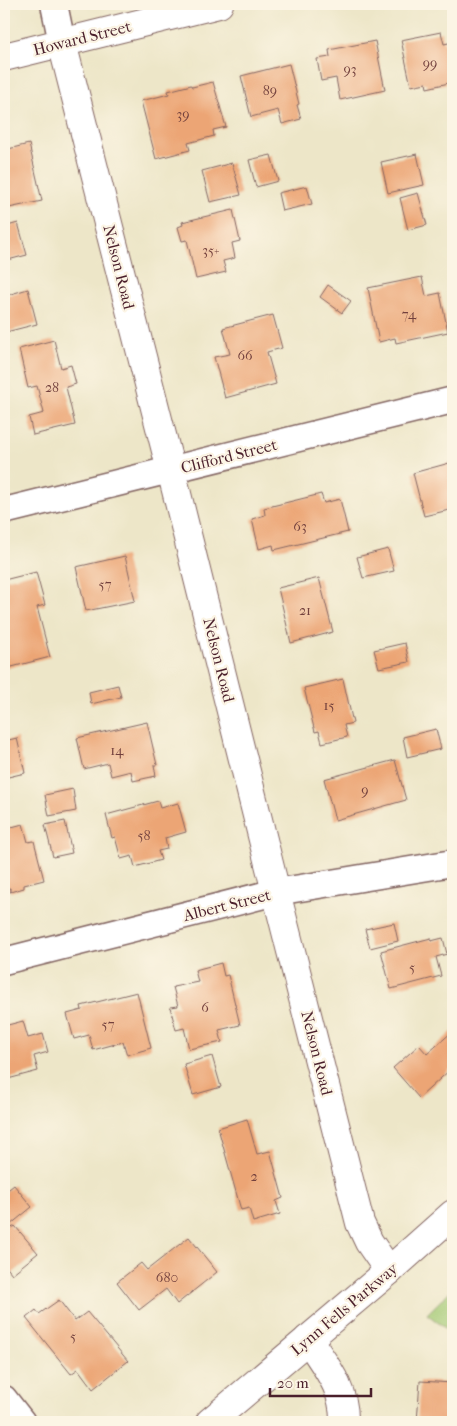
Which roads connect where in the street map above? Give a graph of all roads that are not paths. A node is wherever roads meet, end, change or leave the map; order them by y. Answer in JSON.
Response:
{"nodes":[{"id":1,"x":54,"y":4,"type":"edge"},
{"id":2,"x":219,"y":4,"type":"edge"},
{"id":3,"x":62,"y":42,"type":"junction"},
{"id":4,"x":4,"y":57,"type":"edge"},
{"id":5,"x":453,"y":400,"type":"edge"},
{"id":6,"x":171,"y":470,"type":"junction"},
{"id":7,"x":4,"y":511,"type":"edge"},
{"id":8,"x":453,"y":863,"type":"edge"},
{"id":9,"x":276,"y":892,"type":"junction"},
{"id":10,"x":4,"y":962,"type":"edge"},
{"id":11,"x":453,"y":1214,"type":"edge"},
{"id":12,"x":389,"y":1271,"type":"junction"},
{"id":13,"x":308,"y":1339,"type":"junction"},
{"id":14,"x":4,"y":1399,"type":"edge"},
{"id":15,"x":22,"y":1422,"type":"edge"},
{"id":16,"x":210,"y":1422,"type":"edge"},
{"id":17,"x":344,"y":1422,"type":"edge"}],
"edges":[{"from":1,"to":3,"type":"street"},
{"from":2,"to":3,"type":"street","name":"Howard Street"},
{"from":3,"to":4,"type":"street","name":"Howard Street"},
{"from":3,"to":6,"type":"street","name":"Nelson Road"},
{"from":5,"to":6,"type":"street","name":"Clifford Street"},
{"from":6,"to":7,"type":"street","name":"Clifford Street"},
{"from":6,"to":9,"type":"street","name":"Nelson Road"},
{"from":8,"to":9,"type":"street","name":"Albert Street"},
{"from":9,"to":10,"type":"street","name":"Albert Street"},
{"from":9,"to":12,"type":"street","name":"Nelson Road"},
{"from":11,"to":12,"type":"street","name":"Lynn Fells Parkway"},
{"from":12,"to":13,"type":"street","name":"Lynn Fells Parkway"},
{"from":13,"to":16,"type":"street","name":"Lynn Fells Parkway"},
{"from":13,"to":17,"type":"street"},
{"from":14,"to":15,"type":"street"}]}
